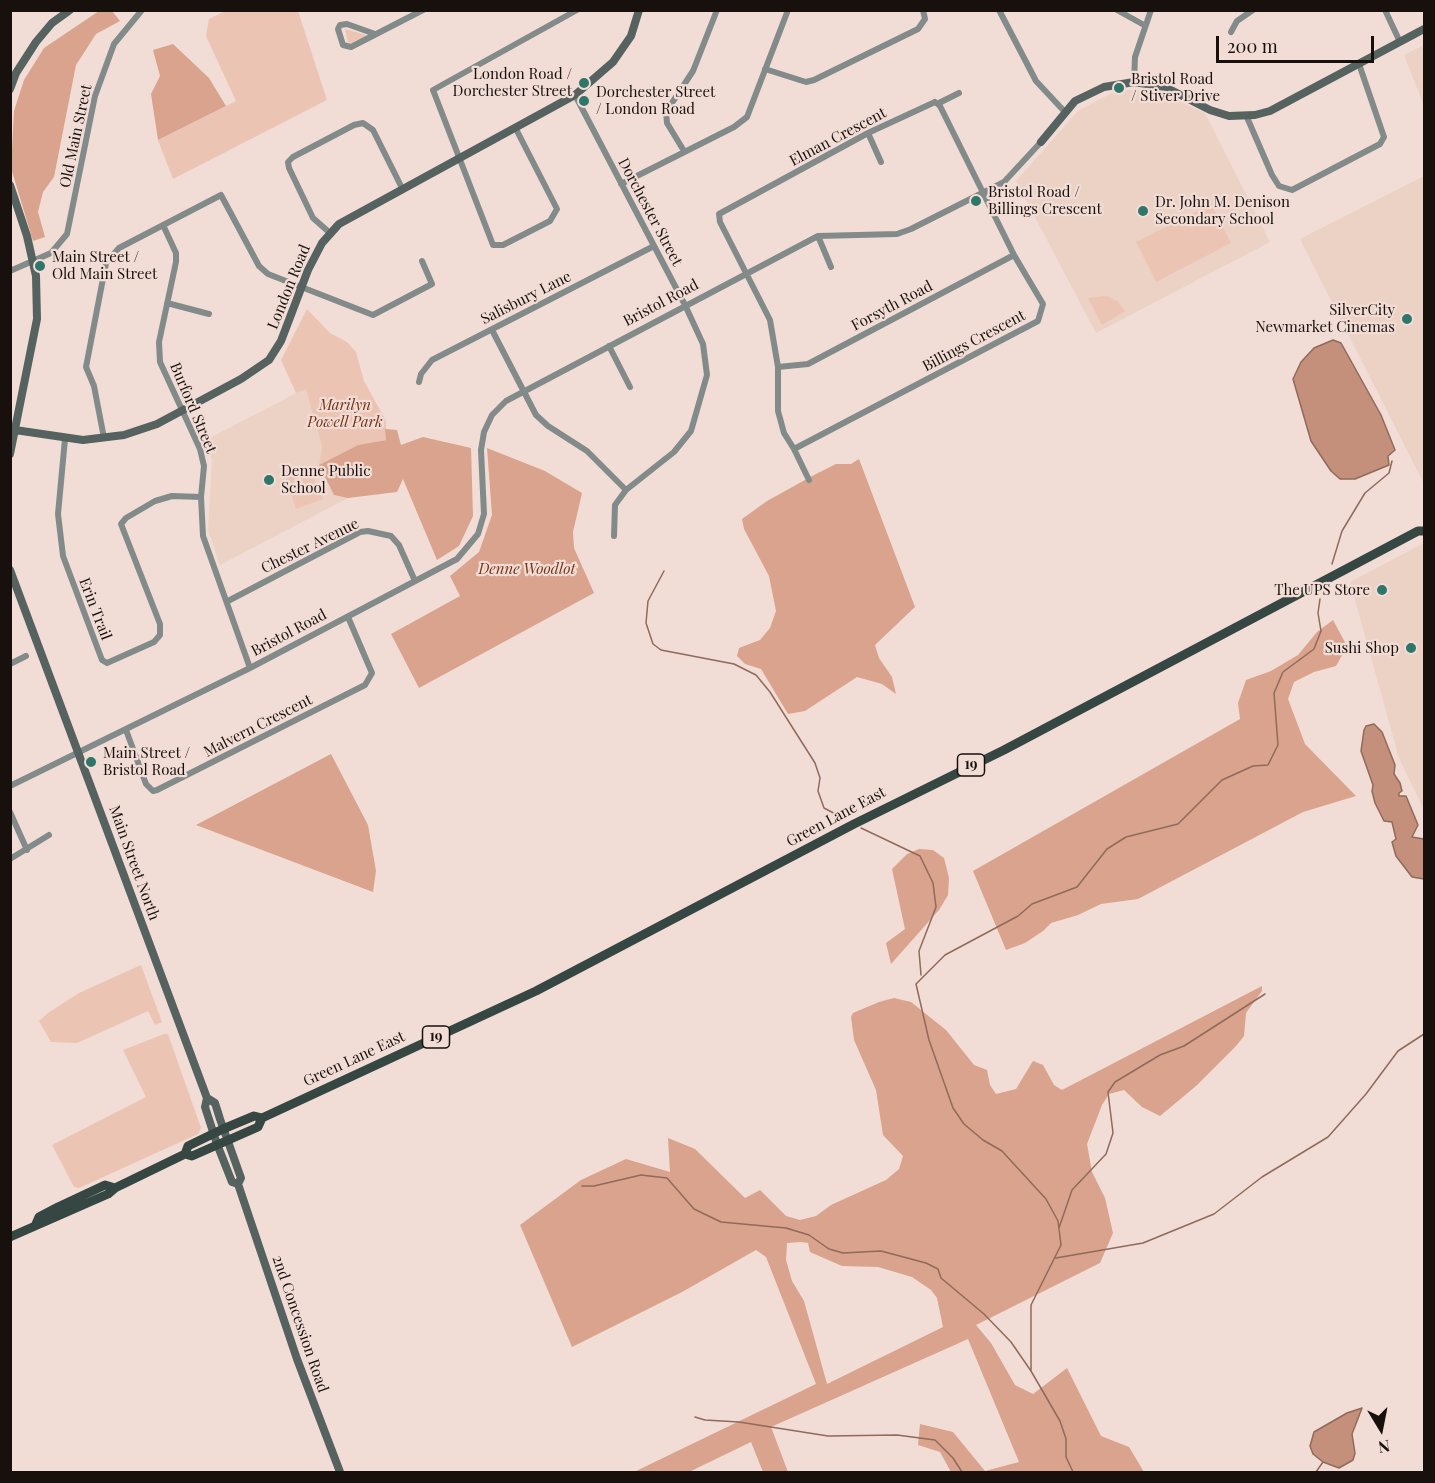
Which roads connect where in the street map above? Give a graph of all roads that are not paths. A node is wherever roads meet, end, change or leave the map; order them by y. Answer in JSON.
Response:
{"nodes":[{"id":1,"x":70,"y":10,"type":"edge"},
{"id":2,"x":142,"y":10,"type":"edge"},
{"id":3,"x":423,"y":10,"type":"edge"},
{"id":4,"x":577,"y":10,"type":"edge"},
{"id":5,"x":717,"y":10,"type":"edge"},
{"id":6,"x":788,"y":10,"type":"edge"},
{"id":7,"x":923,"y":10,"type":"edge"},
{"id":8,"x":999,"y":10,"type":"edge"},
{"id":9,"x":1117,"y":10,"type":"edge"},
{"id":10,"x":1151,"y":10,"type":"edge"},
{"id":11,"x":1253,"y":10,"type":"edge"},
{"id":12,"x":1385,"y":10,"type":"edge"},
{"id":13,"x":638,"y":11,"type":"edge"},
{"id":14,"x":1144,"y":25,"type":"junction"},
{"id":15,"x":1425,"y":29,"type":"edge"},
{"id":16,"x":1231,"y":32,"type":"dead end"},
{"id":17,"x":375,"y":34,"type":"junction"},
{"id":18,"x":1400,"y":42,"type":"junction"},
{"id":19,"x":1359,"y":64,"type":"junction"},
{"id":20,"x":765,"y":69,"type":"junction"},
{"id":21,"x":1134,"y":82,"type":"junction"},
{"id":22,"x":10,"y":89,"type":"edge"},
{"id":23,"x":958,"y":93,"type":"dead end"},
{"id":24,"x":575,"y":95,"type":"junction"},
{"id":25,"x":939,"y":103,"type":"junction"},
{"id":26,"x":1064,"y":111,"type":"junction"},
{"id":27,"x":1246,"y":115,"type":"junction"},
{"id":28,"x":516,"y":129,"type":"junction"},
{"id":29,"x":868,"y":134,"type":"junction"},
{"id":30,"x":1041,"y":142,"type":"joint"},
{"id":31,"x":684,"y":151,"type":"junction"},
{"id":32,"x":459,"y":157,"type":"junction"},
{"id":33,"x":881,"y":162,"type":"dead end"},
{"id":34,"x":621,"y":184,"type":"junction"},
{"id":35,"x":10,"y":185,"type":"edge"},
{"id":36,"x":402,"y":188,"type":"junction"},
{"id":37,"x":983,"y":193,"type":"junction"},
{"id":38,"x":163,"y":225,"type":"junction"},
{"id":39,"x":330,"y":233,"type":"junction"},
{"id":40,"x":818,"y":236,"type":"junction"},
{"id":41,"x":654,"y":246,"type":"junction"},
{"id":42,"x":1014,"y":255,"type":"junction"},
{"id":43,"x":33,"y":260,"type":"junction"},
{"id":44,"x":422,"y":261,"type":"dead end"},
{"id":45,"x":831,"y":267,"type":"dead end"},
{"id":46,"x":10,"y":271,"type":"edge"},
{"id":47,"x":747,"y":273,"type":"junction"},
{"id":48,"x":303,"y":288,"type":"junction"},
{"id":49,"x":167,"y":303,"type":"junction"},
{"id":50,"x":685,"y":305,"type":"junction"},
{"id":51,"x":209,"y":314,"type":"dead end"},
{"id":52,"x":492,"y":330,"type":"junction"},
{"id":53,"x":609,"y":346,"type":"junction"},
{"id":54,"x":778,"y":367,"type":"junction"},
{"id":55,"x":420,"y":382,"type":"dead end"},
{"id":56,"x":630,"y":387,"type":"dead end"},
{"id":57,"x":522,"y":392,"type":"junction"},
{"id":58,"x":183,"y":409,"type":"junction"},
{"id":59,"x":15,"y":430,"type":"junction"},
{"id":60,"x":104,"y":438,"type":"junction"},
{"id":61,"x":65,"y":439,"type":"junction"},
{"id":62,"x":794,"y":449,"type":"junction"},
{"id":63,"x":10,"y":454,"type":"edge"},
{"id":64,"x":810,"y":480,"type":"dead end"},
{"id":65,"x":626,"y":490,"type":"junction"},
{"id":66,"x":201,"y":497,"type":"junction"},
{"id":67,"x":1425,"y":521,"type":"edge"},
{"id":68,"x":1421,"y":531,"type":"edge"},
{"id":69,"x":614,"y":536,"type":"dead end"},
{"id":70,"x":10,"y":570,"type":"edge"},
{"id":71,"x":415,"y":581,"type":"junction"},
{"id":72,"x":228,"y":601,"type":"junction"},
{"id":73,"x":348,"y":617,"type":"junction"},
{"id":74,"x":26,"y":656,"type":"dead end"},
{"id":75,"x":10,"y":664,"type":"edge"},
{"id":76,"x":250,"y":668,"type":"junction"},
{"id":77,"x":126,"y":730,"type":"junction"},
{"id":78,"x":79,"y":753,"type":"junction"},
{"id":79,"x":10,"y":786,"type":"edge"},
{"id":80,"x":10,"y":812,"type":"edge"},
{"id":81,"x":49,"y":835,"type":"dead end"},
{"id":82,"x":27,"y":849,"type":"junction"},
{"id":83,"x":10,"y":859,"type":"edge"},
{"id":84,"x":207,"y":1098,"type":"junction"},
{"id":85,"x":262,"y":1118,"type":"junction"},
{"id":86,"x":224,"y":1129,"type":"junction"},
{"id":87,"x":214,"y":1134,"type":"junction"},
{"id":88,"x":228,"y":1140,"type":"junction"},
{"id":89,"x":217,"y":1144,"type":"junction"},
{"id":90,"x":185,"y":1154,"type":"junction"},
{"id":91,"x":238,"y":1184,"type":"junction"},
{"id":92,"x":10,"y":1237,"type":"edge"},
{"id":93,"x":340,"y":1473,"type":"edge"}],
"edges":[{"from":1,"to":22,"type":"street"},
{"from":2,"to":43,"type":"street","name":"Old Main Street"},
{"from":3,"to":17,"type":"street"},
{"from":4,"to":32,"type":"street"},
{"from":5,"to":31,"type":"street"},
{"from":6,"to":20,"type":"street"},
{"from":7,"to":20,"type":"street"},
{"from":8,"to":26,"type":"street"},
{"from":9,"to":14,"type":"street"},
{"from":10,"to":14,"type":"street"},
{"from":11,"to":16,"type":"street"},
{"from":12,"to":18,"type":"street"},
{"from":13,"to":24,"type":"street","name":"London Road"},
{"from":14,"to":21,"type":"street"},
{"from":15,"to":18,"type":"street","name":"Bristol Road"},
{"from":17,"to":17,"type":"street"},
{"from":18,"to":19,"type":"street","name":"Bristol Road"},
{"from":19,"to":27,"type":"street","name":"Bristol Road"},
{"from":19,"to":27,"type":"street"},
{"from":20,"to":31,"type":"street"},
{"from":21,"to":26,"type":"street","name":"Bristol Road"},
{"from":21,"to":27,"type":"street","name":"Bristol Road"},
{"from":23,"to":25,"type":"street","name":"Elman Crescent"},
{"from":24,"to":28,"type":"street","name":"London Road"},
{"from":24,"to":34,"type":"street","name":"Dorchester Street"},
{"from":25,"to":29,"type":"street","name":"Elman Crescent"},
{"from":25,"to":37,"type":"street"},
{"from":26,"to":30,"type":"street","name":"Bristol Road"},
{"from":28,"to":32,"type":"street","name":"London Road"},
{"from":28,"to":32,"type":"street"},
{"from":29,"to":33,"type":"street"},
{"from":29,"to":47,"type":"street","name":"Elman Crescent"},
{"from":30,"to":37,"type":"street","name":"Bristol Road"},
{"from":31,"to":34,"type":"street"},
{"from":32,"to":36,"type":"street","name":"London Road"},
{"from":34,"to":41,"type":"street","name":"Dorchester Street"},
{"from":35,"to":43,"type":"street"},
{"from":36,"to":39,"type":"street","name":"London Road"},
{"from":36,"to":39,"type":"street"},
{"from":37,"to":40,"type":"street","name":"Bristol Road"},
{"from":37,"to":42,"type":"street","name":"Billings Crescent"},
{"from":38,"to":48,"type":"street"},
{"from":38,"to":49,"type":"street","name":"Burford Street"},
{"from":38,"to":60,"type":"street"},
{"from":39,"to":48,"type":"street","name":"London Road"},
{"from":40,"to":45,"type":"street"},
{"from":40,"to":47,"type":"street","name":"Bristol Road"},
{"from":41,"to":50,"type":"street","name":"Dorchester Street"},
{"from":41,"to":52,"type":"street","name":"Salisbury Lane"},
{"from":42,"to":54,"type":"street","name":"Forsyth Road"},
{"from":42,"to":62,"type":"street","name":"Billings Crescent"},
{"from":43,"to":46,"type":"street","name":"Old Main Street"},
{"from":43,"to":59,"type":"street"},
{"from":44,"to":48,"type":"street"},
{"from":47,"to":50,"type":"street","name":"Bristol Road"},
{"from":47,"to":54,"type":"street"},
{"from":48,"to":58,"type":"street","name":"London Road"},
{"from":49,"to":51,"type":"street"},
{"from":49,"to":58,"type":"street","name":"Burford Street"},
{"from":50,"to":53,"type":"street","name":"Bristol Road"},
{"from":50,"to":65,"type":"street","name":"Dorchester Street"},
{"from":52,"to":55,"type":"street","name":"Salisbury Lane"},
{"from":52,"to":57,"type":"street"},
{"from":53,"to":56,"type":"street"},
{"from":53,"to":57,"type":"street","name":"Bristol Road"},
{"from":54,"to":62,"type":"street"},
{"from":57,"to":65,"type":"street"},
{"from":57,"to":71,"type":"street","name":"Bristol Road"},
{"from":58,"to":60,"type":"street","name":"London Road"},
{"from":58,"to":66,"type":"street","name":"Burford Street"},
{"from":59,"to":61,"type":"street","name":"London Road"},
{"from":59,"to":63,"type":"street"},
{"from":60,"to":61,"type":"street","name":"London Road"},
{"from":61,"to":66,"type":"street","name":"Erin Trail"},
{"from":62,"to":64,"type":"street"},
{"from":65,"to":69,"type":"street"},
{"from":66,"to":72,"type":"street","name":"Burford Street"},
{"from":67,"to":68,"type":"main road","name":"Green Lane East","number":"19"},
{"from":68,"to":85,"type":"main road","name":"Green Lane East","number":"19"},
{"from":70,"to":78,"type":"street","name":"Main Street North"},
{"from":71,"to":72,"type":"street","name":"Chester Avenue"},
{"from":71,"to":73,"type":"street","name":"Bristol Road"},
{"from":72,"to":76,"type":"street","name":"Burford Street"},
{"from":73,"to":76,"type":"street","name":"Bristol Road"},
{"from":73,"to":77,"type":"street","name":"Malvern Crescent"},
{"from":74,"to":75,"type":"street"},
{"from":76,"to":77,"type":"street","name":"Bristol Road"},
{"from":77,"to":78,"type":"street","name":"Bristol Road"},
{"from":78,"to":79,"type":"street","name":"Bristol Road"},
{"from":78,"to":84,"type":"street","name":"Main Street North"},
{"from":80,"to":82,"type":"street"},
{"from":81,"to":82,"type":"street"},
{"from":82,"to":83,"type":"street"},
{"from":84,"to":86,"type":"street","name":"Main Street North"},
{"from":84,"to":87,"type":"street","name":"Main Street North"},
{"from":85,"to":86,"type":"main road","name":"Green Lane East","number":"19"},
{"from":85,"to":88,"type":"main road","name":"Green Lane East","number":"19"},
{"from":86,"to":87,"type":"main road","name":"Green Lane East","number":"19"},
{"from":86,"to":88,"type":"street","name":"Main Street North"},
{"from":87,"to":89,"type":"street","name":"Main Street North"},
{"from":87,"to":90,"type":"main road","name":"Green Lane East","number":"19"},
{"from":88,"to":89,"type":"main road","name":"Green Lane East","number":"19"},
{"from":88,"to":91,"type":"street","name":"2nd Concession Road"},
{"from":89,"to":90,"type":"main road","name":"Green Lane East","number":"19"},
{"from":89,"to":91,"type":"street","name":"2nd Concession Road"},
{"from":90,"to":92,"type":"main road","name":"Green Lane East","number":"19"},
{"from":91,"to":93,"type":"street","name":"2nd Concession Road"}]}
